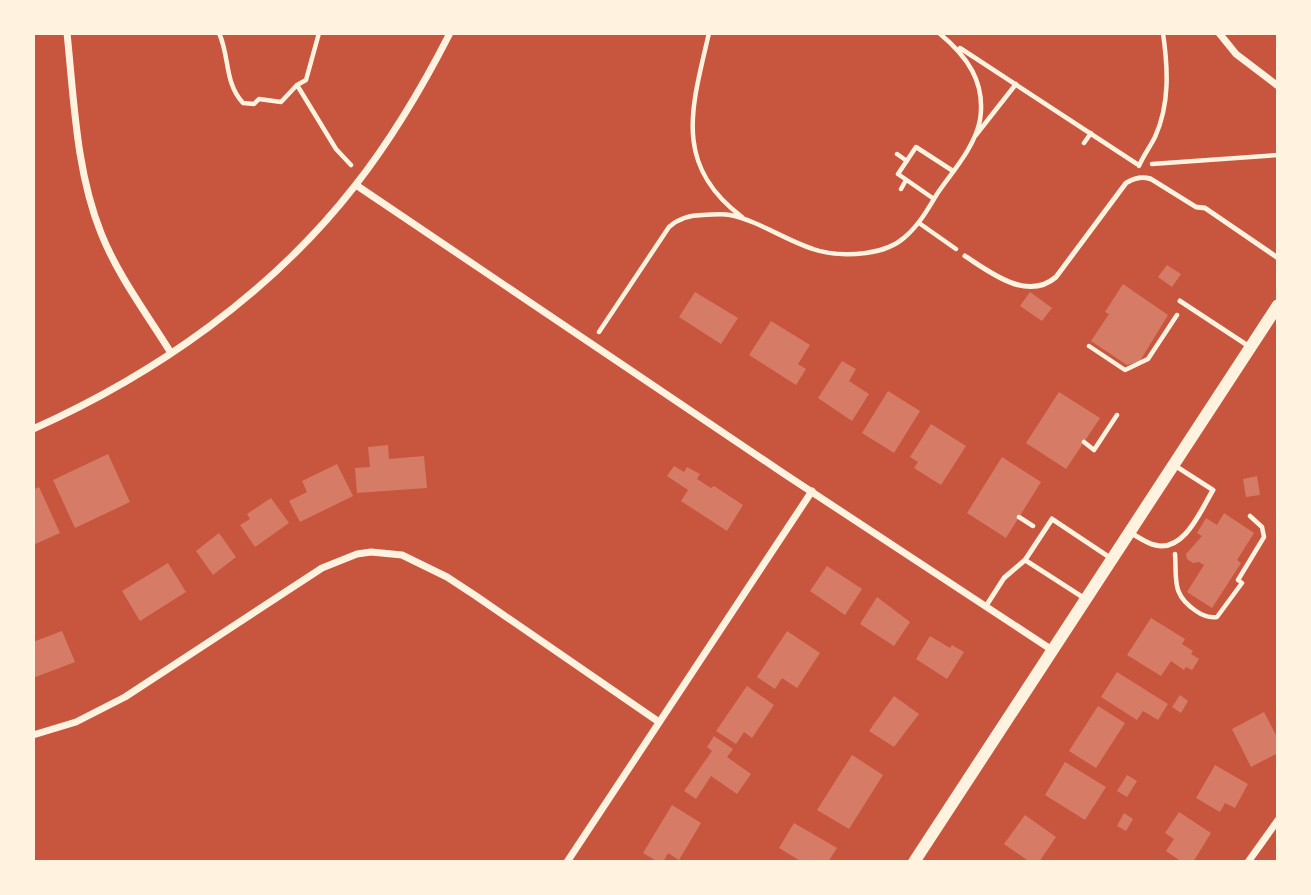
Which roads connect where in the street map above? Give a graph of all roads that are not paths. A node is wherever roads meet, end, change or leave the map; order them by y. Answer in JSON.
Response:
{"nodes":[{"id":1,"x":67,"y":33,"type":"edge"},
{"id":2,"x":450,"y":33,"type":"edge"},
{"id":3,"x":1219,"y":33,"type":"edge"},
{"id":4,"x":1278,"y":86,"type":"edge"},
{"id":5,"x":356,"y":185,"type":"junction"},
{"id":6,"x":965,"y":256,"type":"road end"},
{"id":7,"x":1278,"y":258,"type":"edge"},
{"id":8,"x":1182,"y":302,"type":"road end"},
{"id":9,"x":1278,"y":305,"type":"edge"},
{"id":10,"x":1250,"y":347,"type":"junction"},
{"id":11,"x":171,"y":353,"type":"junction"},
{"id":12,"x":33,"y":429,"type":"edge"},
{"id":13,"x":1174,"y":464,"type":"junction"},
{"id":14,"x":812,"y":491,"type":"junction"},
{"id":15,"x":1129,"y":532,"type":"junction"},
{"id":16,"x":1112,"y":559,"type":"junction"},
{"id":17,"x":1025,"y":560,"type":"junction"},
{"id":18,"x":1086,"y":598,"type":"junction"},
{"id":19,"x":986,"y":606,"type":"junction"},
{"id":20,"x":1052,"y":650,"type":"junction"},
{"id":21,"x":659,"y":722,"type":"junction"},
{"id":22,"x":33,"y":735,"type":"edge"},
{"id":23,"x":1278,"y":820,"type":"edge"},
{"id":24,"x":567,"y":862,"type":"edge"},
{"id":25,"x":914,"y":862,"type":"edge"},
{"id":26,"x":1248,"y":862,"type":"edge"}],
"edges":[{"from":1,"to":11,"type":"street"},
{"from":2,"to":5,"type":"street"},
{"from":3,"to":4,"type":"street"},
{"from":5,"to":11,"type":"street"},
{"from":5,"to":14,"type":"street"},
{"from":6,"to":7,"type":"lane"},
{"from":8,"to":10,"type":"lane"},
{"from":9,"to":10,"type":"street"},
{"from":10,"to":13,"type":"street"},
{"from":11,"to":12,"type":"street"},
{"from":13,"to":15,"type":"street"},
{"from":13,"to":15,"type":"lane"},
{"from":14,"to":19,"type":"street"},
{"from":14,"to":21,"type":"street"},
{"from":15,"to":16,"type":"street"},
{"from":16,"to":17,"type":"lane"},
{"from":16,"to":18,"type":"street"},
{"from":17,"to":18,"type":"lane"},
{"from":17,"to":19,"type":"lane"},
{"from":18,"to":20,"type":"street"},
{"from":19,"to":20,"type":"street"},
{"from":20,"to":25,"type":"street"},
{"from":21,"to":22,"type":"street"},
{"from":21,"to":24,"type":"street"},
{"from":23,"to":26,"type":"street"}]}
